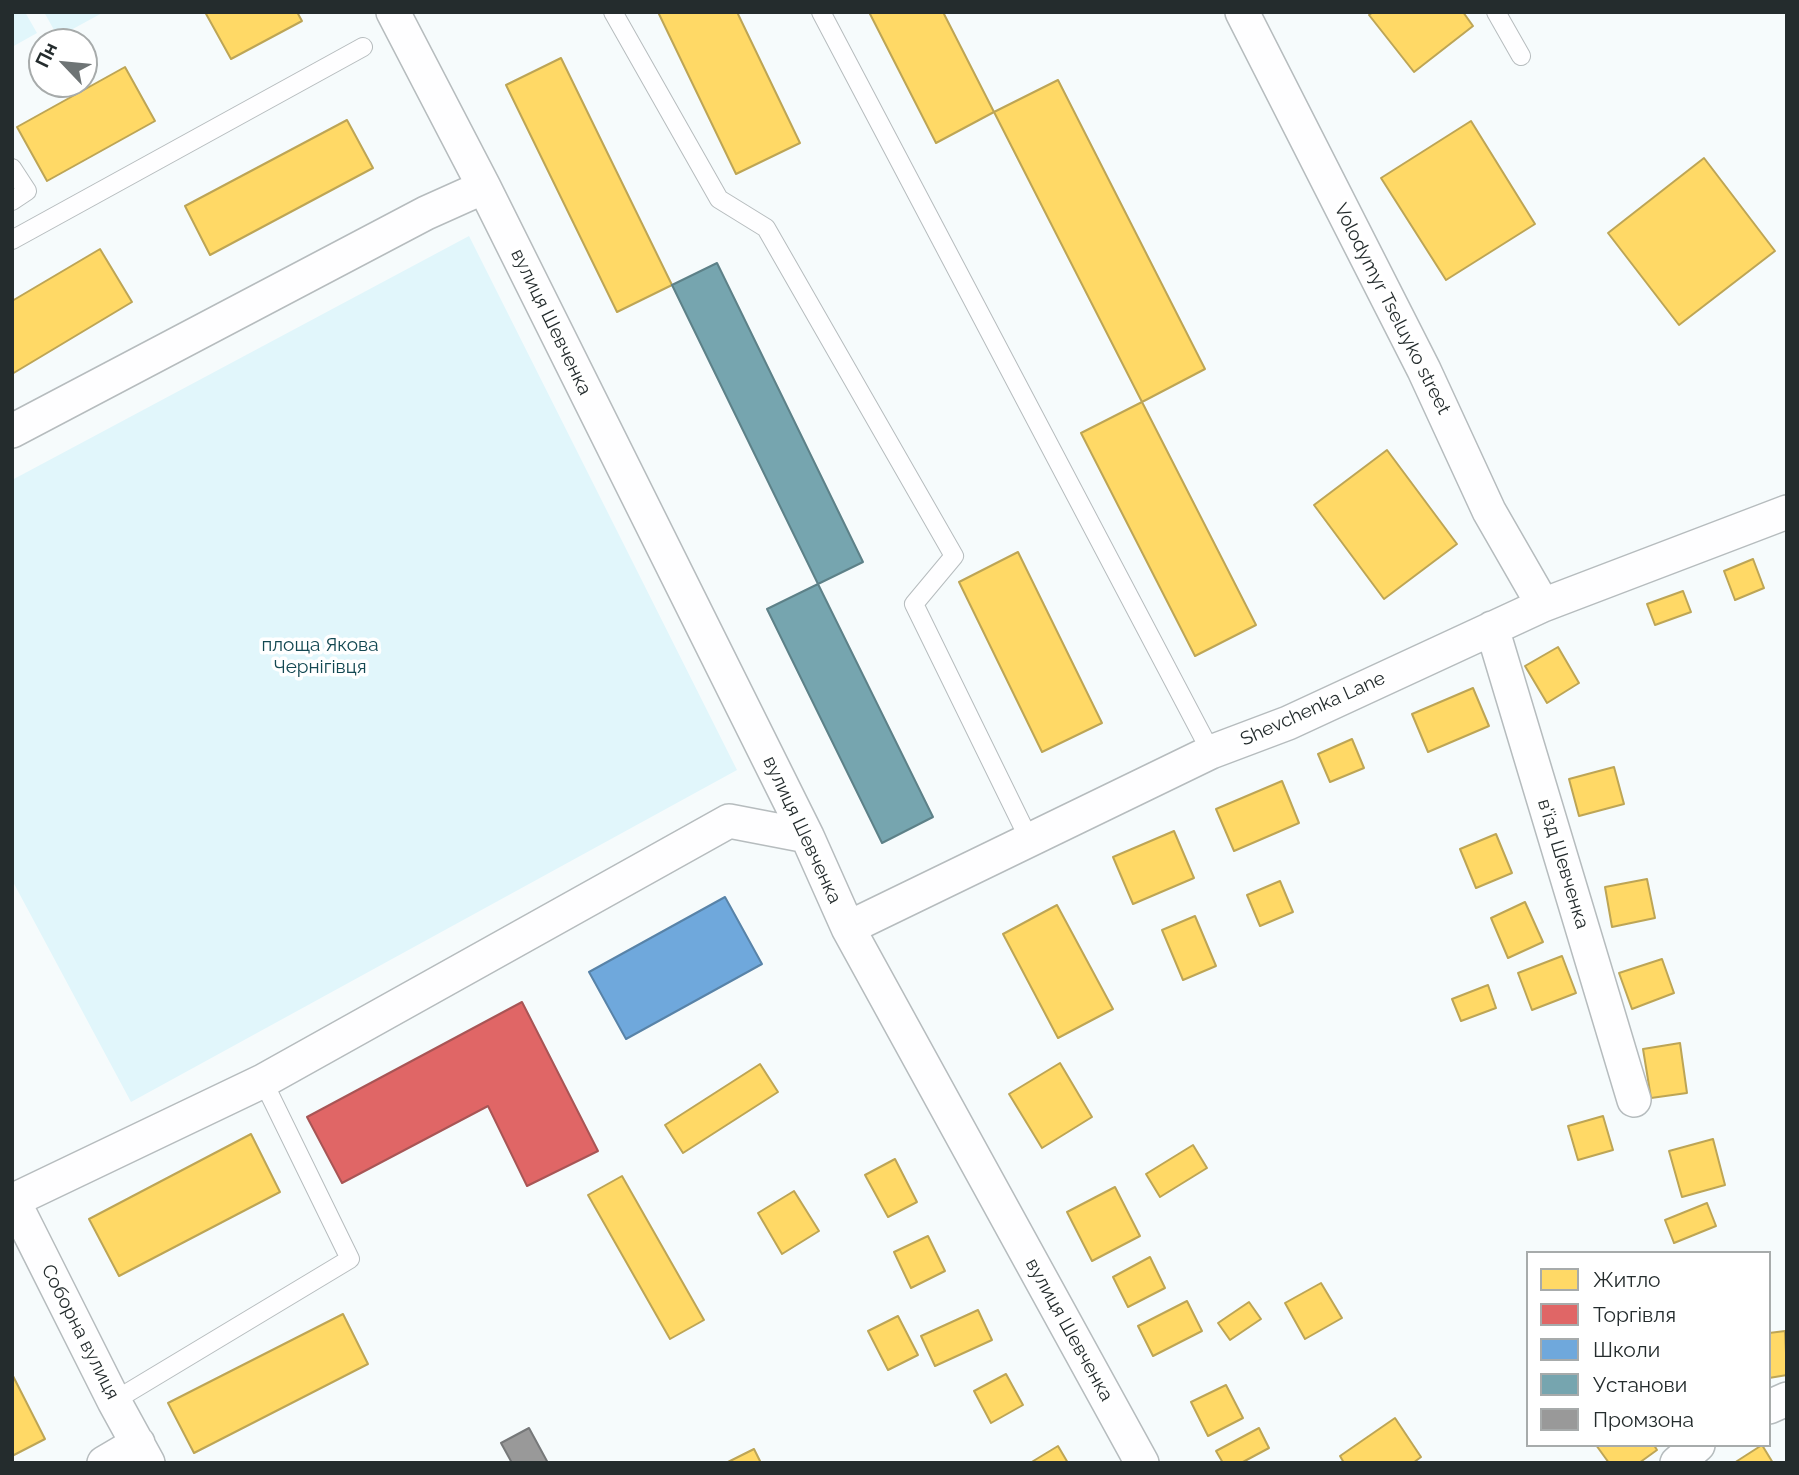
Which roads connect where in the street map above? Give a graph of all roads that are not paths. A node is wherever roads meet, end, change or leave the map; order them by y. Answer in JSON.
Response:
{"nodes":[{"id":1,"x":393,"y":12,"type":"edge"},
{"id":2,"x":613,"y":12,"type":"edge"},
{"id":3,"x":821,"y":12,"type":"edge"},
{"id":4,"x":1241,"y":12,"type":"edge"},
{"id":5,"x":1496,"y":12,"type":"edge"},
{"id":6,"x":363,"y":47,"type":"dead end"},
{"id":7,"x":1521,"y":56,"type":"dead end"},
{"id":8,"x":12,"y":168,"type":"edge"},
{"id":9,"x":484,"y":187,"type":"junction"},
{"id":10,"x":12,"y":201,"type":"edge"},
{"id":11,"x":12,"y":240,"type":"edge"},
{"id":12,"x":12,"y":431,"type":"edge"},
{"id":13,"x":1787,"y":512,"type":"edge"},
{"id":14,"x":1543,"y":606,"type":"junction"},
{"id":15,"x":1492,"y":628,"type":"junction"},
{"id":16,"x":1211,"y":752,"type":"junction"},
{"id":17,"x":807,"y":836,"type":"junction"},
{"id":18,"x":1029,"y":839,"type":"junction"},
{"id":19,"x":848,"y":928,"type":"junction"},
{"id":20,"x":262,"y":1081,"type":"junction"},
{"id":21,"x":1634,"y":1100,"type":"dead end"},
{"id":22,"x":13,"y":1200,"type":"edge"},
{"id":23,"x":114,"y":1401,"type":"junction"},
{"id":24,"x":1696,"y":1447,"type":"edge"},
{"id":25,"x":143,"y":1453,"type":"edge"},
{"id":26,"x":104,"y":1463,"type":"edge"},
{"id":27,"x":1142,"y":1463,"type":"edge"},
{"id":28,"x":1677,"y":1463,"type":"edge"}],
"edges":[{"from":1,"to":9,"type":"street","name":"вулиця Шевченка"},
{"from":2,"to":18,"type":"lane"},
{"from":3,"to":16,"type":"lane"},
{"from":4,"to":14,"type":"street","name":"Volodymyr Tseluyko street"},
{"from":5,"to":7,"type":"lane"},
{"from":6,"to":11,"type":"lane"},
{"from":8,"to":10,"type":"lane"},
{"from":9,"to":12,"type":"street"},
{"from":9,"to":17,"type":"street","name":"вулиця Шевченка"},
{"from":13,"to":14,"type":"street","name":"Shevchenka Lane"},
{"from":14,"to":15,"type":"street","name":"Shevchenka Lane"},
{"from":15,"to":16,"type":"street","name":"Shevchenka Lane"},
{"from":15,"to":21,"type":"street","name":"в'їзд Шевченка"},
{"from":16,"to":18,"type":"street","name":"Shevchenka Lane"},
{"from":17,"to":19,"type":"street","name":"вулиця Шевченка"},
{"from":17,"to":20,"type":"street"},
{"from":18,"to":19,"type":"street","name":"Shevchenka Lane"},
{"from":19,"to":27,"type":"street","name":"вулиця Шевченка"},
{"from":20,"to":22,"type":"street"},
{"from":20,"to":23,"type":"lane"},
{"from":22,"to":23,"type":"street","name":"Соборна вулиця"},
{"from":23,"to":25,"type":"street","name":"Соборна вулиця"},
{"from":24,"to":28,"type":"street"},
{"from":25,"to":26,"type":"street"}]}
